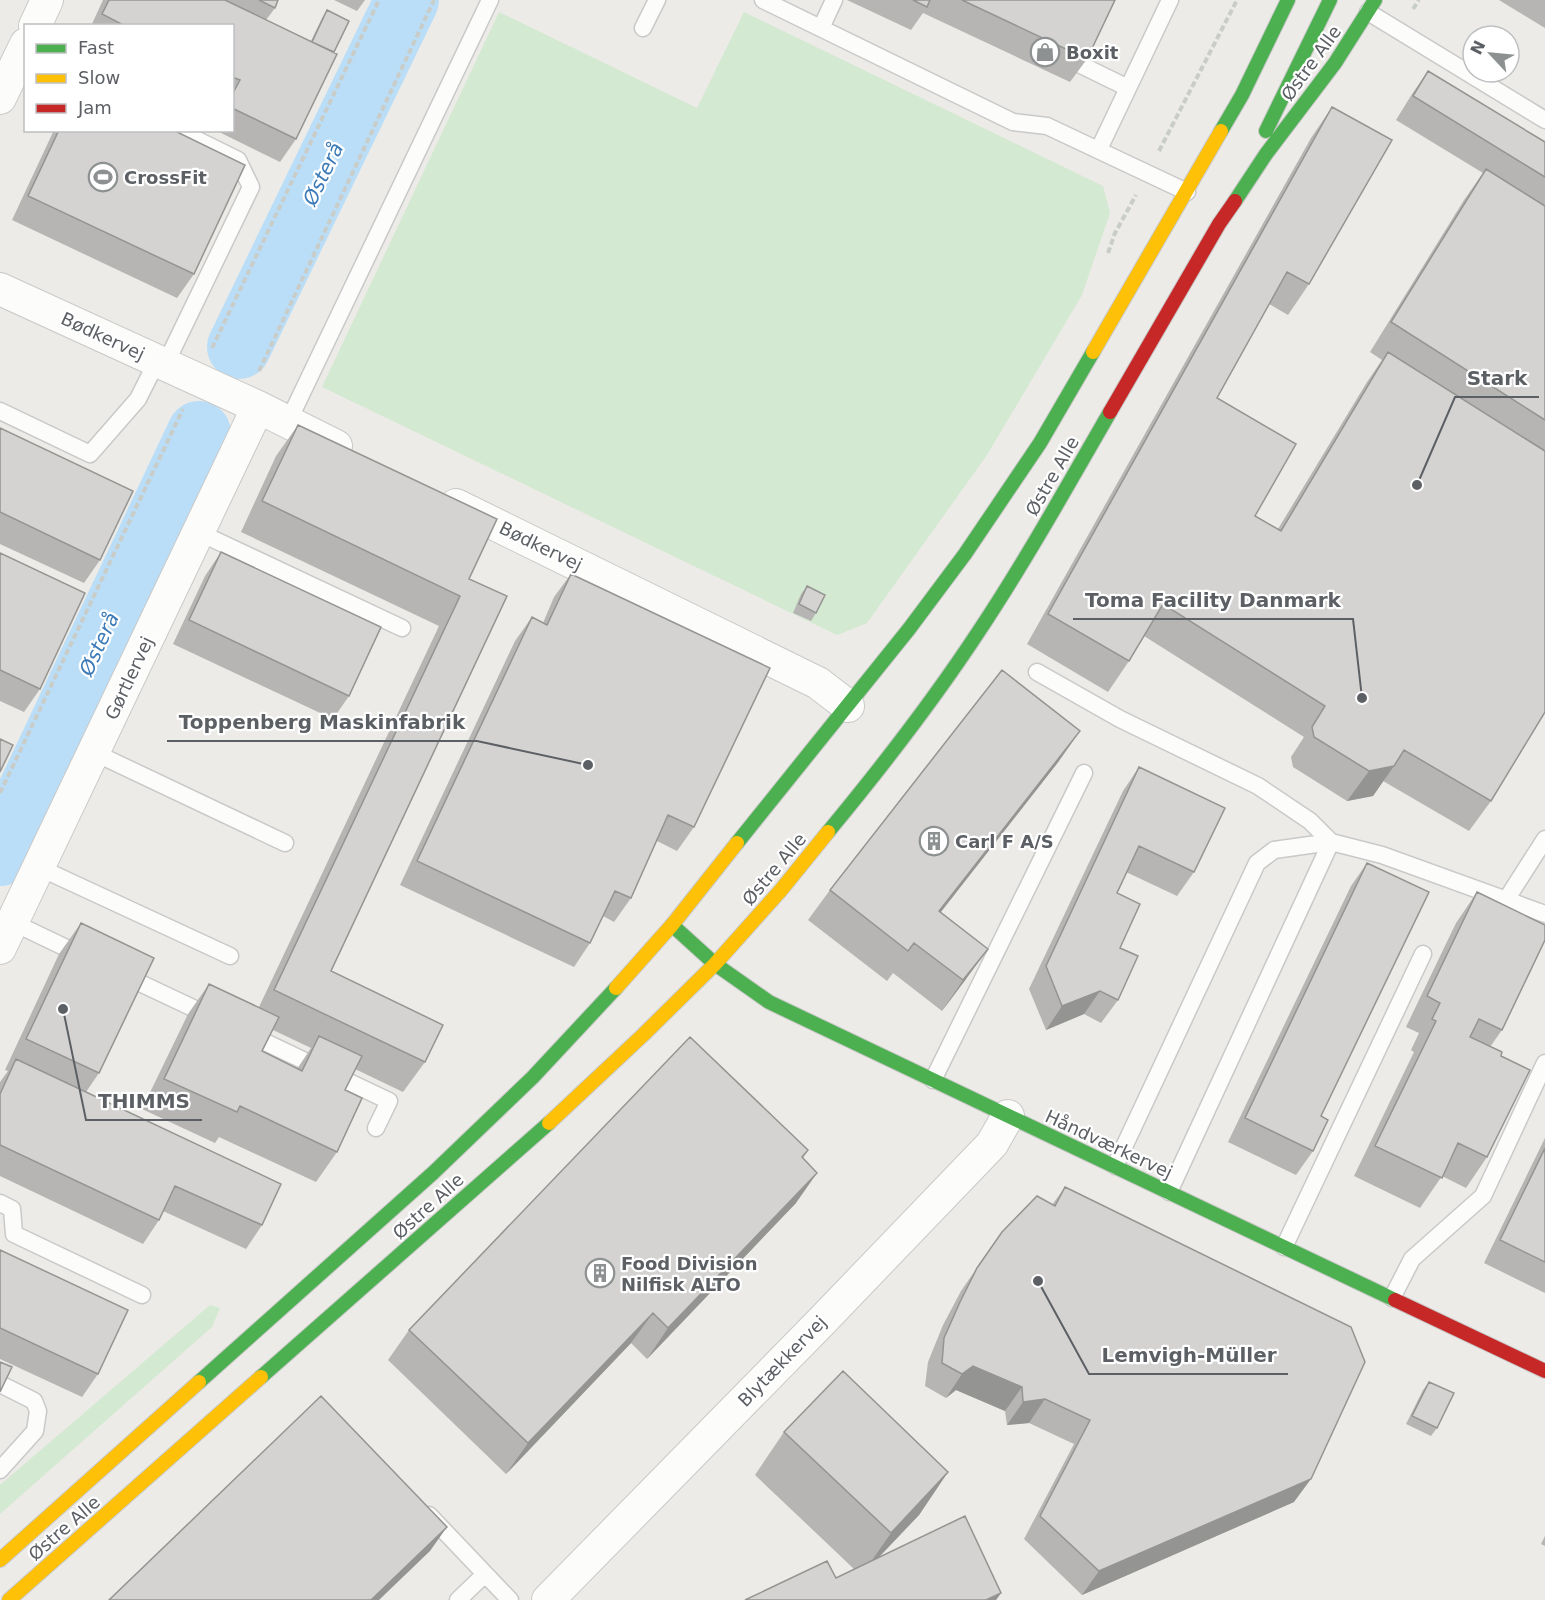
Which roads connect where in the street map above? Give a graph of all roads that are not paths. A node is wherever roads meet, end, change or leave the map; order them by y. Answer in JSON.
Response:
{"nodes":[{"id":1,"x":47,"y":0,"type":"edge"},
{"id":2,"x":489,"y":0,"type":"edge"},
{"id":3,"x":657,"y":0,"type":"edge"},
{"id":4,"x":763,"y":0,"type":"edge"},
{"id":5,"x":834,"y":0,"type":"edge"},
{"id":6,"x":1170,"y":0,"type":"edge"},
{"id":7,"x":1288,"y":0,"type":"edge"},
{"id":8,"x":1330,"y":0,"type":"edge"},
{"id":9,"x":1372,"y":6,"type":"edge"},
{"id":10,"x":35,"y":24,"type":"edge"},
{"id":11,"x":643,"y":28,"type":"dead end"},
{"id":12,"x":821,"y":28,"type":"junction"},
{"id":13,"x":24,"y":52,"type":"edge"},
{"id":14,"x":1079,"y":64,"type":"edge"},
{"id":15,"x":1128,"y":88,"type":"junction"},
{"id":16,"x":0,"y":98,"type":"edge"},
{"id":17,"x":1545,"y":120,"type":"edge"},
{"id":18,"x":181,"y":132,"type":"edge"},
{"id":19,"x":1099,"y":149,"type":"junction"},
{"id":20,"x":1187,"y":192,"type":"junction"},
{"id":21,"x":1219,"y":224,"type":"junction"},
{"id":22,"x":0,"y":289,"type":"edge"},
{"id":23,"x":161,"y":363,"type":"junction"},
{"id":24,"x":251,"y":404,"type":"junction"},
{"id":25,"x":0,"y":411,"type":"edge"},
{"id":26,"x":288,"y":422,"type":"junction"},
{"id":27,"x":362,"y":458,"type":"edge"},
{"id":28,"x":436,"y":495,"type":"edge"},
{"id":29,"x":198,"y":532,"type":"junction"},
{"id":30,"x":402,"y":628,"type":"dead end"},
{"id":31,"x":1037,"y":672,"type":"dead end"},
{"id":32,"x":848,"y":706,"type":"junction"},
{"id":33,"x":93,"y":753,"type":"junction"},
{"id":34,"x":1084,"y":773,"type":"dead end"},
{"id":35,"x":1545,"y":838,"type":"edge"},
{"id":36,"x":1331,"y":842,"type":"junction"},
{"id":37,"x":285,"y":843,"type":"dead end"},
{"id":38,"x":38,"y":867,"type":"junction"},
{"id":39,"x":1506,"y":900,"type":"junction"},
{"id":40,"x":1545,"y":914,"type":"edge"},
{"id":41,"x":672,"y":925,"type":"junction"},
{"id":42,"x":6,"y":935,"type":"edge"},
{"id":43,"x":1423,"y":954,"type":"dead end"},
{"id":44,"x":230,"y":956,"type":"dead end"},
{"id":45,"x":715,"y":964,"type":"junction"},
{"id":46,"x":1545,"y":1063,"type":"edge"},
{"id":47,"x":933,"y":1080,"type":"junction"},
{"id":48,"x":1008,"y":1116,"type":"junction"},
{"id":49,"x":376,"y":1128,"type":"dead end"},
{"id":50,"x":1114,"y":1166,"type":"junction"},
{"id":51,"x":1168,"y":1192,"type":"junction"},
{"id":52,"x":0,"y":1203,"type":"edge"},
{"id":53,"x":1284,"y":1247,"type":"junction"},
{"id":54,"x":142,"y":1294,"type":"dead end"},
{"id":55,"x":1392,"y":1298,"type":"junction"},
{"id":56,"x":1545,"y":1371,"type":"edge"},
{"id":57,"x":0,"y":1384,"type":"edge"},
{"id":58,"x":0,"y":1470,"type":"edge"},
{"id":59,"x":422,"y":1508,"type":"edge"},
{"id":60,"x":0,"y":1560,"type":"edge"},
{"id":61,"x":485,"y":1574,"type":"junction"},
{"id":62,"x":9,"y":1600,"type":"edge"},
{"id":63,"x":458,"y":1600,"type":"edge"},
{"id":64,"x":510,"y":1600,"type":"edge"},
{"id":65,"x":548,"y":1600,"type":"edge"}],
"edges":[{"from":1,"to":10,"type":"street"},
{"from":2,"to":26,"type":"lane"},
{"from":3,"to":11,"type":"lane"},
{"from":4,"to":12,"type":"lane"},
{"from":5,"to":12,"type":"lane"},
{"from":6,"to":15,"type":"lane"},
{"from":7,"to":20,"type":"street","name":"Østre Alle"},
{"from":8,"to":21,"type":"street"},
{"from":9,"to":17,"type":"lane"},
{"from":9,"to":21,"type":"street","name":"Østre Alle"},
{"from":12,"to":19,"type":"lane"},
{"from":13,"to":16,"type":"street"},
{"from":14,"to":15,"type":"lane"},
{"from":15,"to":19,"type":"lane"},
{"from":18,"to":23,"type":"lane"},
{"from":19,"to":20,"type":"lane"},
{"from":20,"to":32,"type":"street","name":"Østre Alle"},
{"from":21,"to":45,"type":"street","name":"Østre Alle"},
{"from":22,"to":23,"type":"street","name":"Bødkervej"},
{"from":23,"to":24,"type":"street","name":"Bødkervej"},
{"from":23,"to":25,"type":"lane"},
{"from":24,"to":26,"type":"street","name":"Bødkervej"},
{"from":24,"to":29,"type":"street","name":"Gørtlervej"},
{"from":26,"to":27,"type":"street","name":"Bødkervej"},
{"from":28,"to":32,"type":"street","name":"Bødkervej"},
{"from":29,"to":30,"type":"lane"},
{"from":29,"to":33,"type":"street","name":"Gørtlervej"},
{"from":31,"to":36,"type":"lane"},
{"from":32,"to":41,"type":"street","name":"Østre Alle"},
{"from":33,"to":37,"type":"lane"},
{"from":33,"to":38,"type":"street","name":"Gørtlervej"},
{"from":34,"to":47,"type":"lane"},
{"from":35,"to":39,"type":"lane"},
{"from":36,"to":39,"type":"lane"},
{"from":36,"to":50,"type":"lane"},
{"from":36,"to":51,"type":"lane"},
{"from":38,"to":42,"type":"street","name":"Gørtlervej"},
{"from":38,"to":44,"type":"lane"},
{"from":39,"to":40,"type":"lane"},
{"from":41,"to":45,"type":"street","name":"Håndværkervej"},
{"from":41,"to":60,"type":"street","name":"Østre Alle"},
{"from":42,"to":49,"type":"lane"},
{"from":43,"to":53,"type":"lane"},
{"from":45,"to":47,"type":"street","name":"Håndværkervej"},
{"from":45,"to":62,"type":"street","name":"Østre Alle"},
{"from":46,"to":55,"type":"lane"},
{"from":47,"to":48,"type":"street","name":"Håndværkervej"},
{"from":48,"to":50,"type":"street","name":"Håndværkervej"},
{"from":48,"to":65,"type":"street","name":"Blytækkervej"},
{"from":50,"to":51,"type":"street","name":"Håndværkervej"},
{"from":51,"to":53,"type":"street","name":"Håndværkervej"},
{"from":52,"to":54,"type":"lane"},
{"from":53,"to":55,"type":"street","name":"Håndværkervej"},
{"from":55,"to":56,"type":"street","name":"Håndværkervej"},
{"from":57,"to":58,"type":"lane"},
{"from":59,"to":61,"type":"lane"},
{"from":61,"to":63,"type":"lane"},
{"from":61,"to":64,"type":"lane"}]}
